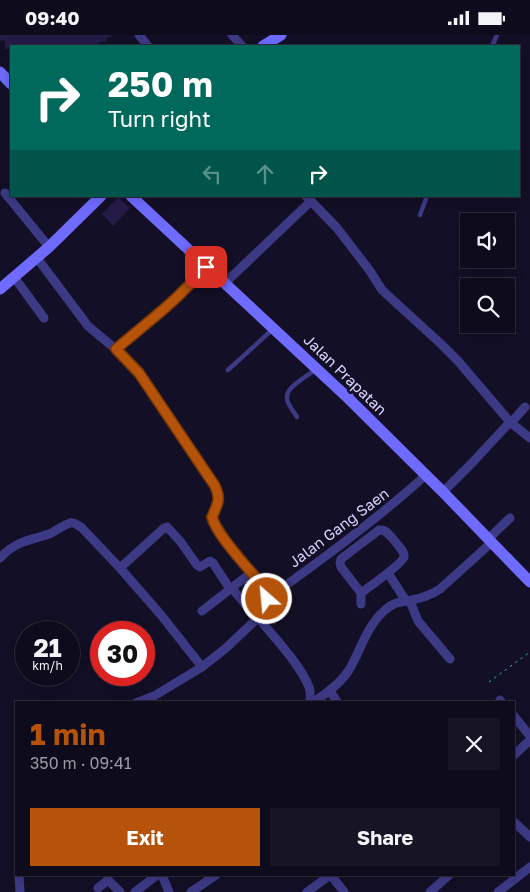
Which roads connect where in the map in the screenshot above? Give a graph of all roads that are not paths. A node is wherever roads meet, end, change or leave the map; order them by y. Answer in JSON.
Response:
{"nodes":[{"id":1,"x":139,"y":35,"type":"edge"},
{"id":2,"x":232,"y":35,"type":"edge"},
{"id":3,"x":281,"y":35,"type":"edge"},
{"id":4,"x":147,"y":45,"type":"edge"},
{"id":5,"x":241,"y":45,"type":"edge"},
{"id":6,"x":267,"y":45,"type":"edge"},
{"id":7,"x":0,"y":72,"type":"edge"},
{"id":8,"x":10,"y":83,"type":"edge"},
{"id":9,"x":5,"y":193,"type":"dead end"},
{"id":10,"x":100,"y":197,"type":"edge"},
{"id":11,"x":133,"y":197,"type":"edge"},
{"id":12,"x":427,"y":197,"type":"edge"},
{"id":13,"x":309,"y":199,"type":"edge"},
{"id":14,"x":420,"y":215,"type":"dead end"},
{"id":15,"x":50,"y":247,"type":"junction"},
{"id":16,"x":37,"y":258,"type":"junction"},
{"id":17,"x":206,"y":267,"type":"junction"},
{"id":18,"x":14,"y":277,"type":"junction"},
{"id":19,"x":224,"y":283,"type":"junction"},
{"id":20,"x":0,"y":289,"type":"edge"},
{"id":21,"x":44,"y":318,"type":"dead end"},
{"id":22,"x":274,"y":328,"type":"junction"},
{"id":23,"x":116,"y":349,"type":"junction"},
{"id":24,"x":317,"y":368,"type":"junction"},
{"id":25,"x":228,"y":370,"type":"dead end"},
{"id":26,"x":360,"y":385,"type":"dead end"},
{"id":27,"x":348,"y":398,"type":"junction"},
{"id":28,"x":525,"y":407,"type":"dead end"},
{"id":29,"x":297,"y":417,"type":"dead end"},
{"id":30,"x":510,"y":423,"type":"junction"},
{"id":31,"x":530,"y":438,"type":"edge"},
{"id":32,"x":426,"y":475,"type":"junction"},
{"id":33,"x":443,"y":492,"type":"junction"},
{"id":34,"x":510,"y":518,"type":"dead end"},
{"id":35,"x":490,"y":541,"type":"junction"},
{"id":36,"x":0,"y":558,"type":"edge"},
{"id":37,"x":120,"y":568,"type":"junction"},
{"id":38,"x":251,"y":573,"type":"junction"},
{"id":39,"x":388,"y":573,"type":"junction"},
{"id":40,"x":530,"y":583,"type":"edge"},
{"id":41,"x":231,"y":589,"type":"junction"},
{"id":42,"x":360,"y":593,"type":"junction"},
{"id":43,"x":267,"y":599,"type":"junction"},
{"id":44,"x":408,"y":601,"type":"junction"},
{"id":45,"x":361,"y":604,"type":"dead end"},
{"id":46,"x":202,"y":611,"type":"dead end"},
{"id":47,"x":260,"y":616,"type":"junction"},
{"id":48,"x":450,"y":659,"type":"dead end"},
{"id":49,"x":202,"y":667,"type":"junction"},
{"id":50,"x":330,"y":691,"type":"junction"},
{"id":51,"x":157,"y":699,"type":"edge"},
{"id":52,"x":311,"y":701,"type":"edge"},
{"id":53,"x":314,"y":701,"type":"edge"},
{"id":54,"x":337,"y":701,"type":"edge"},
{"id":55,"x":515,"y":716,"type":"edge"},
{"id":56,"x":530,"y":736,"type":"edge"},
{"id":57,"x":530,"y":740,"type":"edge"},
{"id":58,"x":515,"y":754,"type":"edge"},
{"id":59,"x":515,"y":823,"type":"edge"},
{"id":60,"x":530,"y":837,"type":"edge"},
{"id":61,"x":529,"y":870,"type":"edge"},
{"id":62,"x":19,"y":876,"type":"edge"},
{"id":63,"x":156,"y":876,"type":"edge"},
{"id":64,"x":162,"y":876,"type":"edge"},
{"id":65,"x":215,"y":876,"type":"edge"},
{"id":66,"x":330,"y":876,"type":"edge"},
{"id":67,"x":332,"y":876,"type":"edge"},
{"id":68,"x":448,"y":876,"type":"edge"},
{"id":69,"x":111,"y":878,"type":"edge"},
{"id":70,"x":98,"y":889,"type":"dead end"},
{"id":71,"x":20,"y":892,"type":"edge"},
{"id":72,"x":120,"y":892,"type":"edge"},
{"id":73,"x":135,"y":892,"type":"edge"},
{"id":74,"x":169,"y":892,"type":"edge"},
{"id":75,"x":191,"y":892,"type":"edge"},
{"id":76,"x":307,"y":892,"type":"edge"},
{"id":77,"x":344,"y":892,"type":"edge"},
{"id":78,"x":430,"y":892,"type":"edge"},
{"id":79,"x":498,"y":892,"type":"edge"}],
"edges":[{"from":1,"to":4,"type":"street"},
{"from":2,"to":5,"type":"street"},
{"from":3,"to":6,"type":"main road"},
{"from":7,"to":8,"type":"main road"},
{"from":9,"to":15,"type":"street"},
{"from":10,"to":15,"type":"main road"},
{"from":11,"to":17,"type":"main road","name":"Jalan Prapatan"},
{"from":12,"to":14,"type":"lane"},
{"from":13,"to":19,"type":"street"},
{"from":13,"to":30,"type":"street"},
{"from":15,"to":16,"type":"main road"},
{"from":16,"to":18,"type":"main road"},
{"from":16,"to":23,"type":"street"},
{"from":17,"to":19,"type":"main road","name":"Jalan Prapatan"},
{"from":17,"to":23,"type":"street"},
{"from":18,"to":20,"type":"main road"},
{"from":18,"to":21,"type":"street"},
{"from":19,"to":22,"type":"main road","name":"Jalan Prapatan"},
{"from":22,"to":24,"type":"main road","name":"Jalan Prapatan"},
{"from":22,"to":25,"type":"lane"},
{"from":23,"to":38,"type":"street"},
{"from":24,"to":27,"type":"main road","name":"Jalan Prapatan"},
{"from":24,"to":29,"type":"lane"},
{"from":26,"to":27,"type":"lane"},
{"from":27,"to":32,"type":"main road","name":"Jalan Prapatan"},
{"from":28,"to":30,"type":"street"},
{"from":30,"to":31,"type":"street"},
{"from":30,"to":33,"type":"street"},
{"from":32,"to":33,"type":"main road","name":"Jalan Prapatan"},
{"from":32,"to":43,"type":"street","name":"Jalan Gang Saen"},
{"from":33,"to":35,"type":"main road","name":"Jalan Prapatan"},
{"from":34,"to":35,"type":"street"},
{"from":35,"to":40,"type":"main road","name":"Jalan Prapatan"},
{"from":35,"to":44,"type":"street"},
{"from":36,"to":37,"type":"street"},
{"from":37,"to":41,"type":"street"},
{"from":37,"to":49,"type":"street"},
{"from":38,"to":41,"type":"street"},
{"from":38,"to":43,"type":"street"},
{"from":39,"to":42,"type":"street"},
{"from":39,"to":42,"type":"street"},
{"from":39,"to":44,"type":"street"},
{"from":41,"to":46,"type":"street"},
{"from":41,"to":47,"type":"street"},
{"from":42,"to":45,"type":"street"},
{"from":43,"to":47,"type":"street"},
{"from":44,"to":48,"type":"street"},
{"from":44,"to":50,"type":"street"},
{"from":47,"to":49,"type":"street"},
{"from":47,"to":52,"type":"street"},
{"from":49,"to":51,"type":"street"},
{"from":50,"to":53,"type":"street"},
{"from":50,"to":54,"type":"street"},
{"from":55,"to":56,"type":"street"},
{"from":57,"to":58,"type":"street"},
{"from":59,"to":60,"type":"street"},
{"from":61,"to":79,"type":"street"},
{"from":62,"to":71,"type":"street"},
{"from":63,"to":73,"type":"street"},
{"from":64,"to":74,"type":"street"},
{"from":65,"to":75,"type":"street"},
{"from":66,"to":76,"type":"street"},
{"from":67,"to":77,"type":"street"},
{"from":68,"to":78,"type":"street"},
{"from":69,"to":70,"type":"street"},
{"from":69,"to":72,"type":"street"}]}
